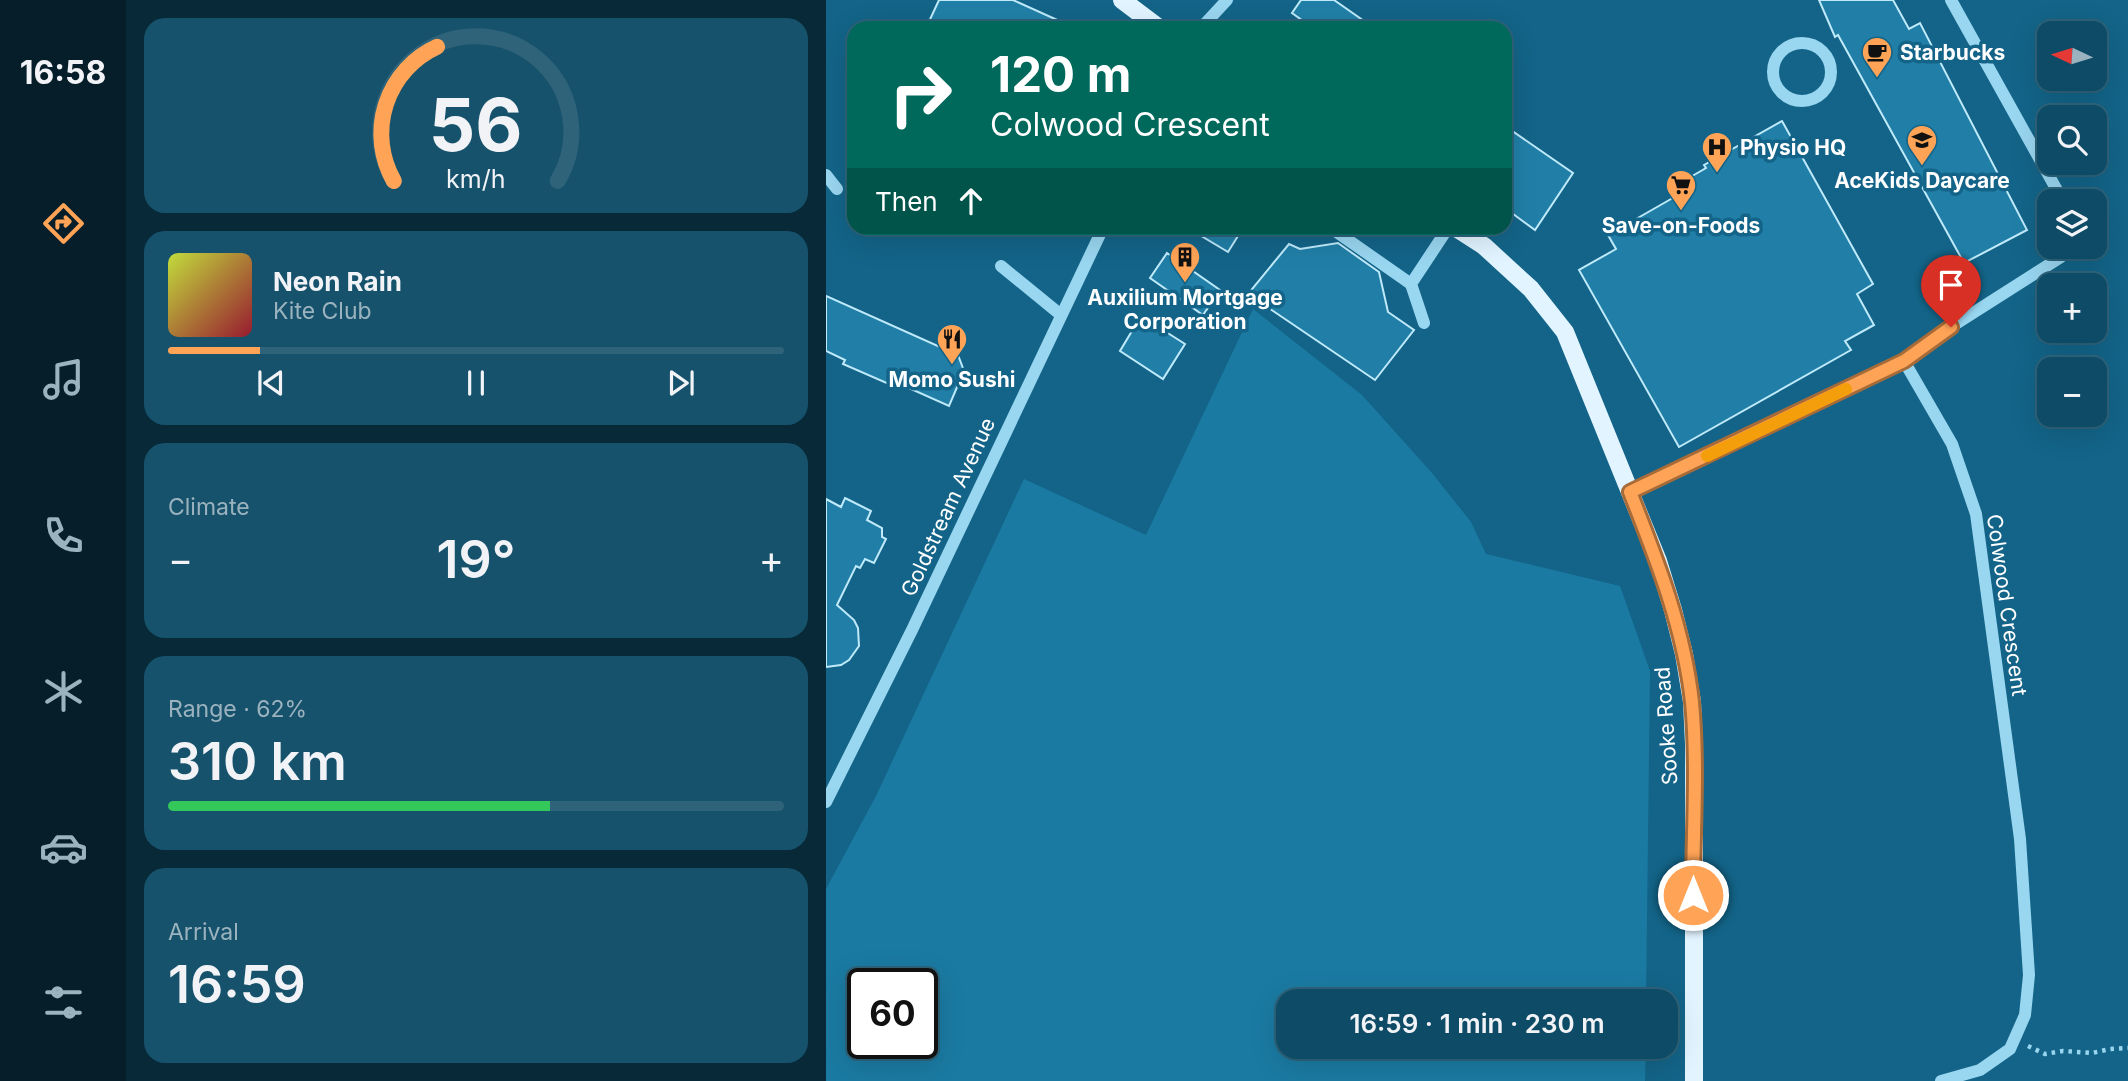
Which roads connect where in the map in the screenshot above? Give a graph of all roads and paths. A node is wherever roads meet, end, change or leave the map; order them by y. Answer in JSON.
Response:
{"nodes":[{"id":1,"x":1122,"y":0,"type":"edge"},
{"id":2,"x":1227,"y":0,"type":"edge"},
{"id":3,"x":1951,"y":0,"type":"edge"},
{"id":4,"x":1150,"y":21,"type":"edge"},
{"id":5,"x":1208,"y":21,"type":"edge"},
{"id":6,"x":1826,"y":55,"type":"joint"},
{"id":7,"x":826,"y":175,"type":"edge"},
{"id":8,"x":837,"y":189,"type":"dead end"},
{"id":9,"x":2056,"y":189,"type":"edge"},
{"id":10,"x":1100,"y":235,"type":"edge"},
{"id":11,"x":1341,"y":235,"type":"edge"},
{"id":12,"x":1443,"y":235,"type":"edge"},
{"id":13,"x":1467,"y":235,"type":"edge"},
{"id":14,"x":2058,"y":259,"type":"edge"},
{"id":15,"x":1001,"y":266,"type":"dead end"},
{"id":16,"x":1411,"y":284,"type":"junction"},
{"id":17,"x":1061,"y":315,"type":"junction"},
{"id":18,"x":1424,"y":323,"type":"dead end"},
{"id":19,"x":1904,"y":361,"type":"junction"},
{"id":20,"x":1630,"y":492,"type":"junction"},
{"id":21,"x":826,"y":802,"type":"edge"},
{"id":22,"x":2014,"y":1040,"type":"junction"},
{"id":23,"x":2128,"y":1048,"type":"edge"},
{"id":24,"x":1694,"y":1081,"type":"edge"},
{"id":25,"x":1941,"y":1081,"type":"edge"}],
"edges":[{"from":1,"to":4,"type":"main road"},
{"from":2,"to":5,"type":"street"},
{"from":3,"to":9,"type":"street"},
{"from":6,"to":6,"type":"street"},
{"from":7,"to":8,"type":"street"},
{"from":10,"to":17,"type":"street","name":"Goldstream Avenue"},
{"from":11,"to":16,"type":"street"},
{"from":12,"to":16,"type":"street"},
{"from":13,"to":20,"type":"main road","name":"Sooke Road"},
{"from":14,"to":19,"type":"street"},
{"from":15,"to":17,"type":"street"},
{"from":16,"to":18,"type":"street"},
{"from":17,"to":21,"type":"street","name":"Goldstream Avenue"},
{"from":19,"to":20,"type":"street"},
{"from":19,"to":22,"type":"street","name":"Colwood Crescent"},
{"from":20,"to":24,"type":"main road","name":"Sooke Road"},
{"from":22,"to":23,"type":"path"},
{"from":22,"to":25,"type":"street","name":"Colwood Crescent"}]}
